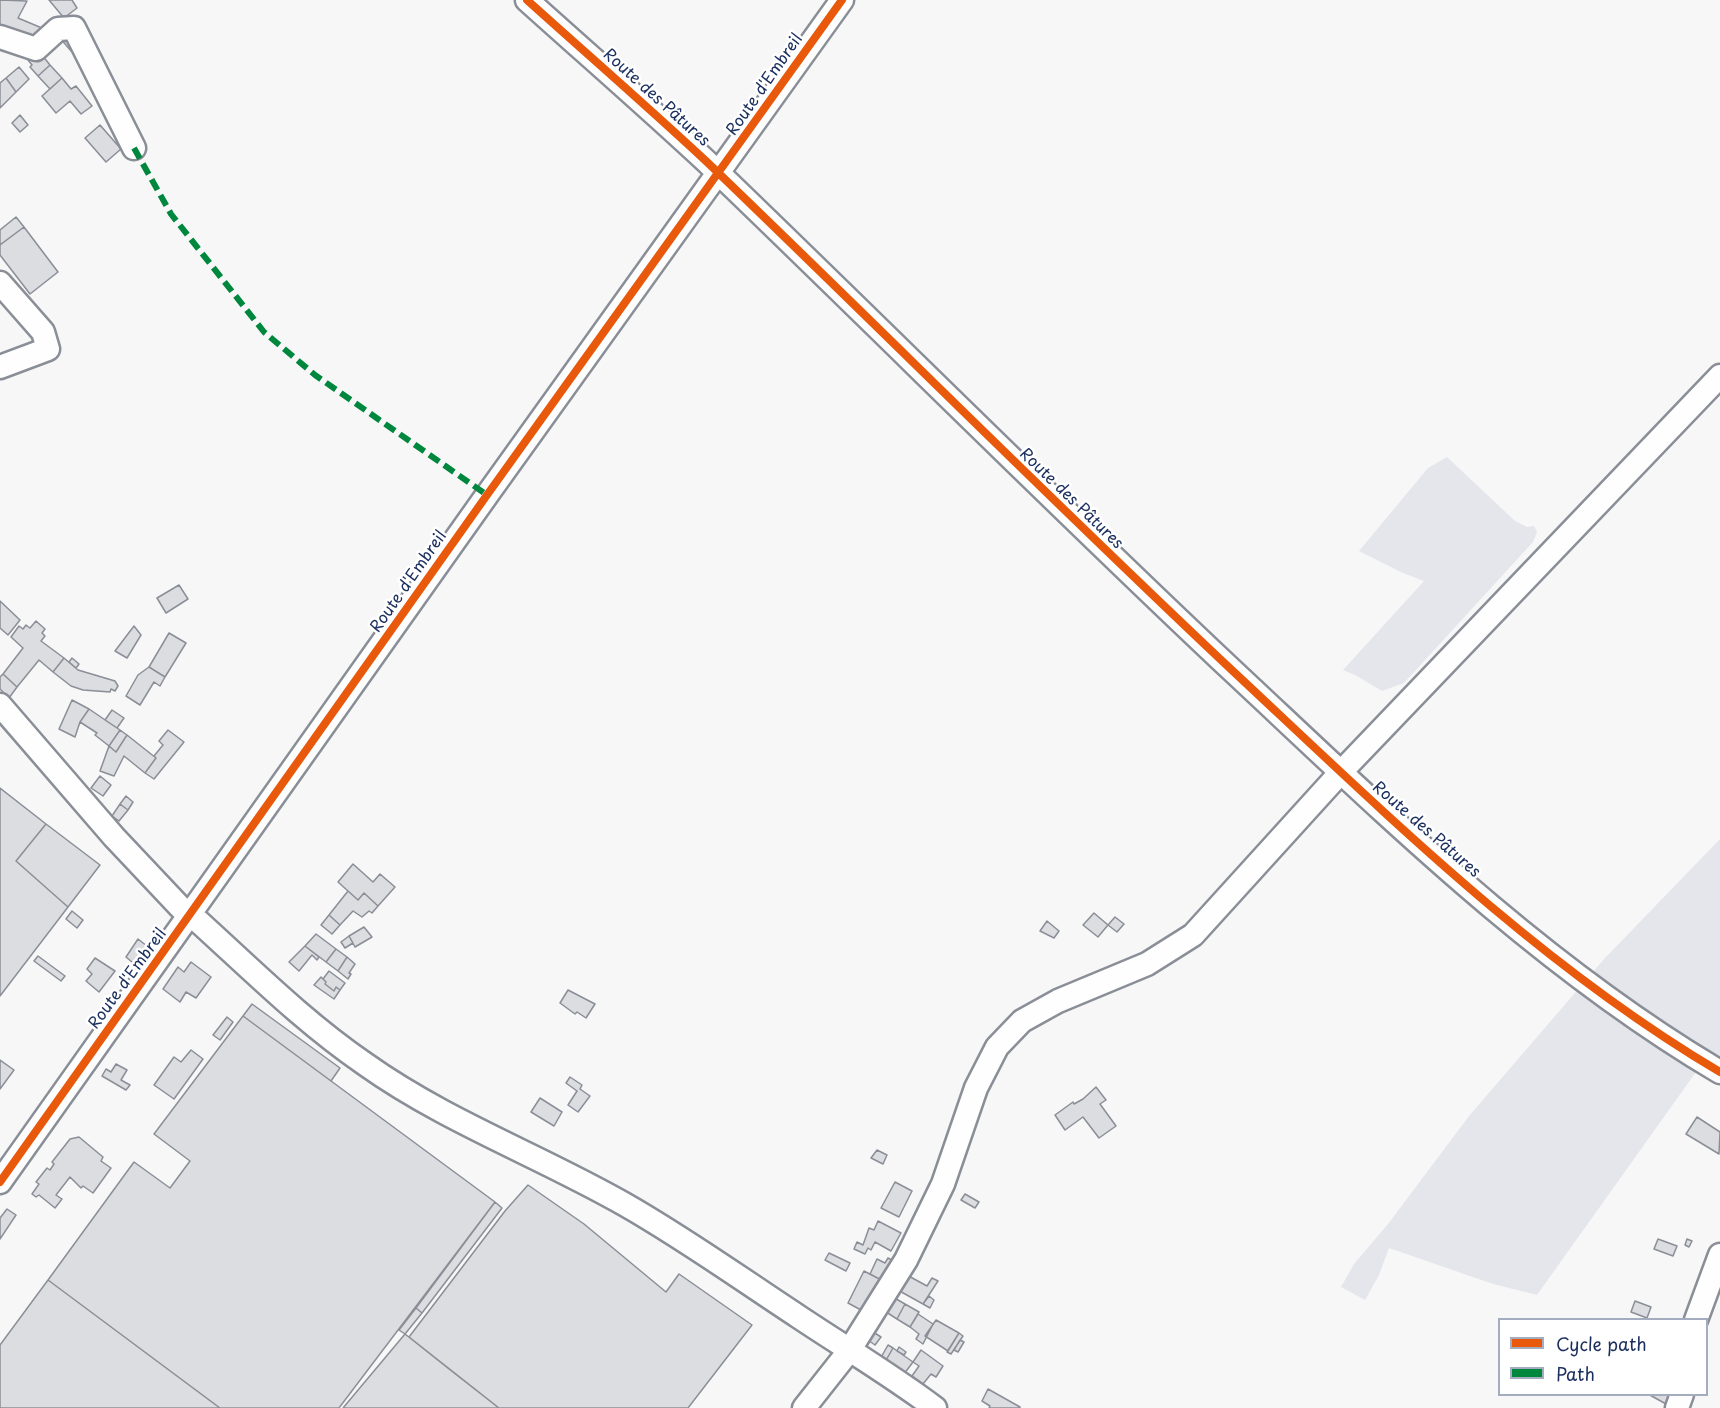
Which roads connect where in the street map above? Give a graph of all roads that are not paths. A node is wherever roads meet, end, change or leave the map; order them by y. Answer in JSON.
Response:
{"nodes":[{"id":1,"x":527,"y":0,"type":"edge"},
{"id":2,"x":842,"y":0,"type":"edge"},
{"id":3,"x":0,"y":37,"type":"edge"},
{"id":4,"x":134,"y":148,"type":"dead end"},
{"id":5,"x":718,"y":174,"type":"junction"},
{"id":6,"x":0,"y":283,"type":"edge"},
{"id":7,"x":0,"y":367,"type":"edge"},
{"id":8,"x":1720,"y":376,"type":"edge"},
{"id":9,"x":0,"y":705,"type":"edge"},
{"id":10,"x":1341,"y":772,"type":"junction"},
{"id":11,"x":190,"y":915,"type":"junction"},
{"id":12,"x":1720,"y":1072,"type":"edge"},
{"id":13,"x":0,"y":1182,"type":"edge"},
{"id":14,"x":1720,"y":1255,"type":"edge"},
{"id":15,"x":1697,"y":1318,"type":"edge"},
{"id":16,"x":849,"y":1350,"type":"junction"},
{"id":17,"x":804,"y":1408,"type":"edge"},
{"id":18,"x":934,"y":1408,"type":"edge"}],
"edges":[{"from":1,"to":5,"type":"street","name":"Route des Pâtures"},
{"from":2,"to":5,"type":"street","name":"Route d'Embreil"},
{"from":3,"to":4,"type":"street"},
{"from":5,"to":10,"type":"street","name":"Route des Pâtures"},
{"from":5,"to":11,"type":"street","name":"Route d'Embreil"},
{"from":6,"to":7,"type":"street"},
{"from":8,"to":10,"type":"street"},
{"from":9,"to":11,"type":"street"},
{"from":10,"to":12,"type":"street","name":"Route des Pâtures"},
{"from":10,"to":16,"type":"street"},
{"from":11,"to":13,"type":"street","name":"Route d'Embreil"},
{"from":11,"to":16,"type":"street"},
{"from":14,"to":15,"type":"street"},
{"from":16,"to":17,"type":"street"},
{"from":16,"to":18,"type":"street"}]}
